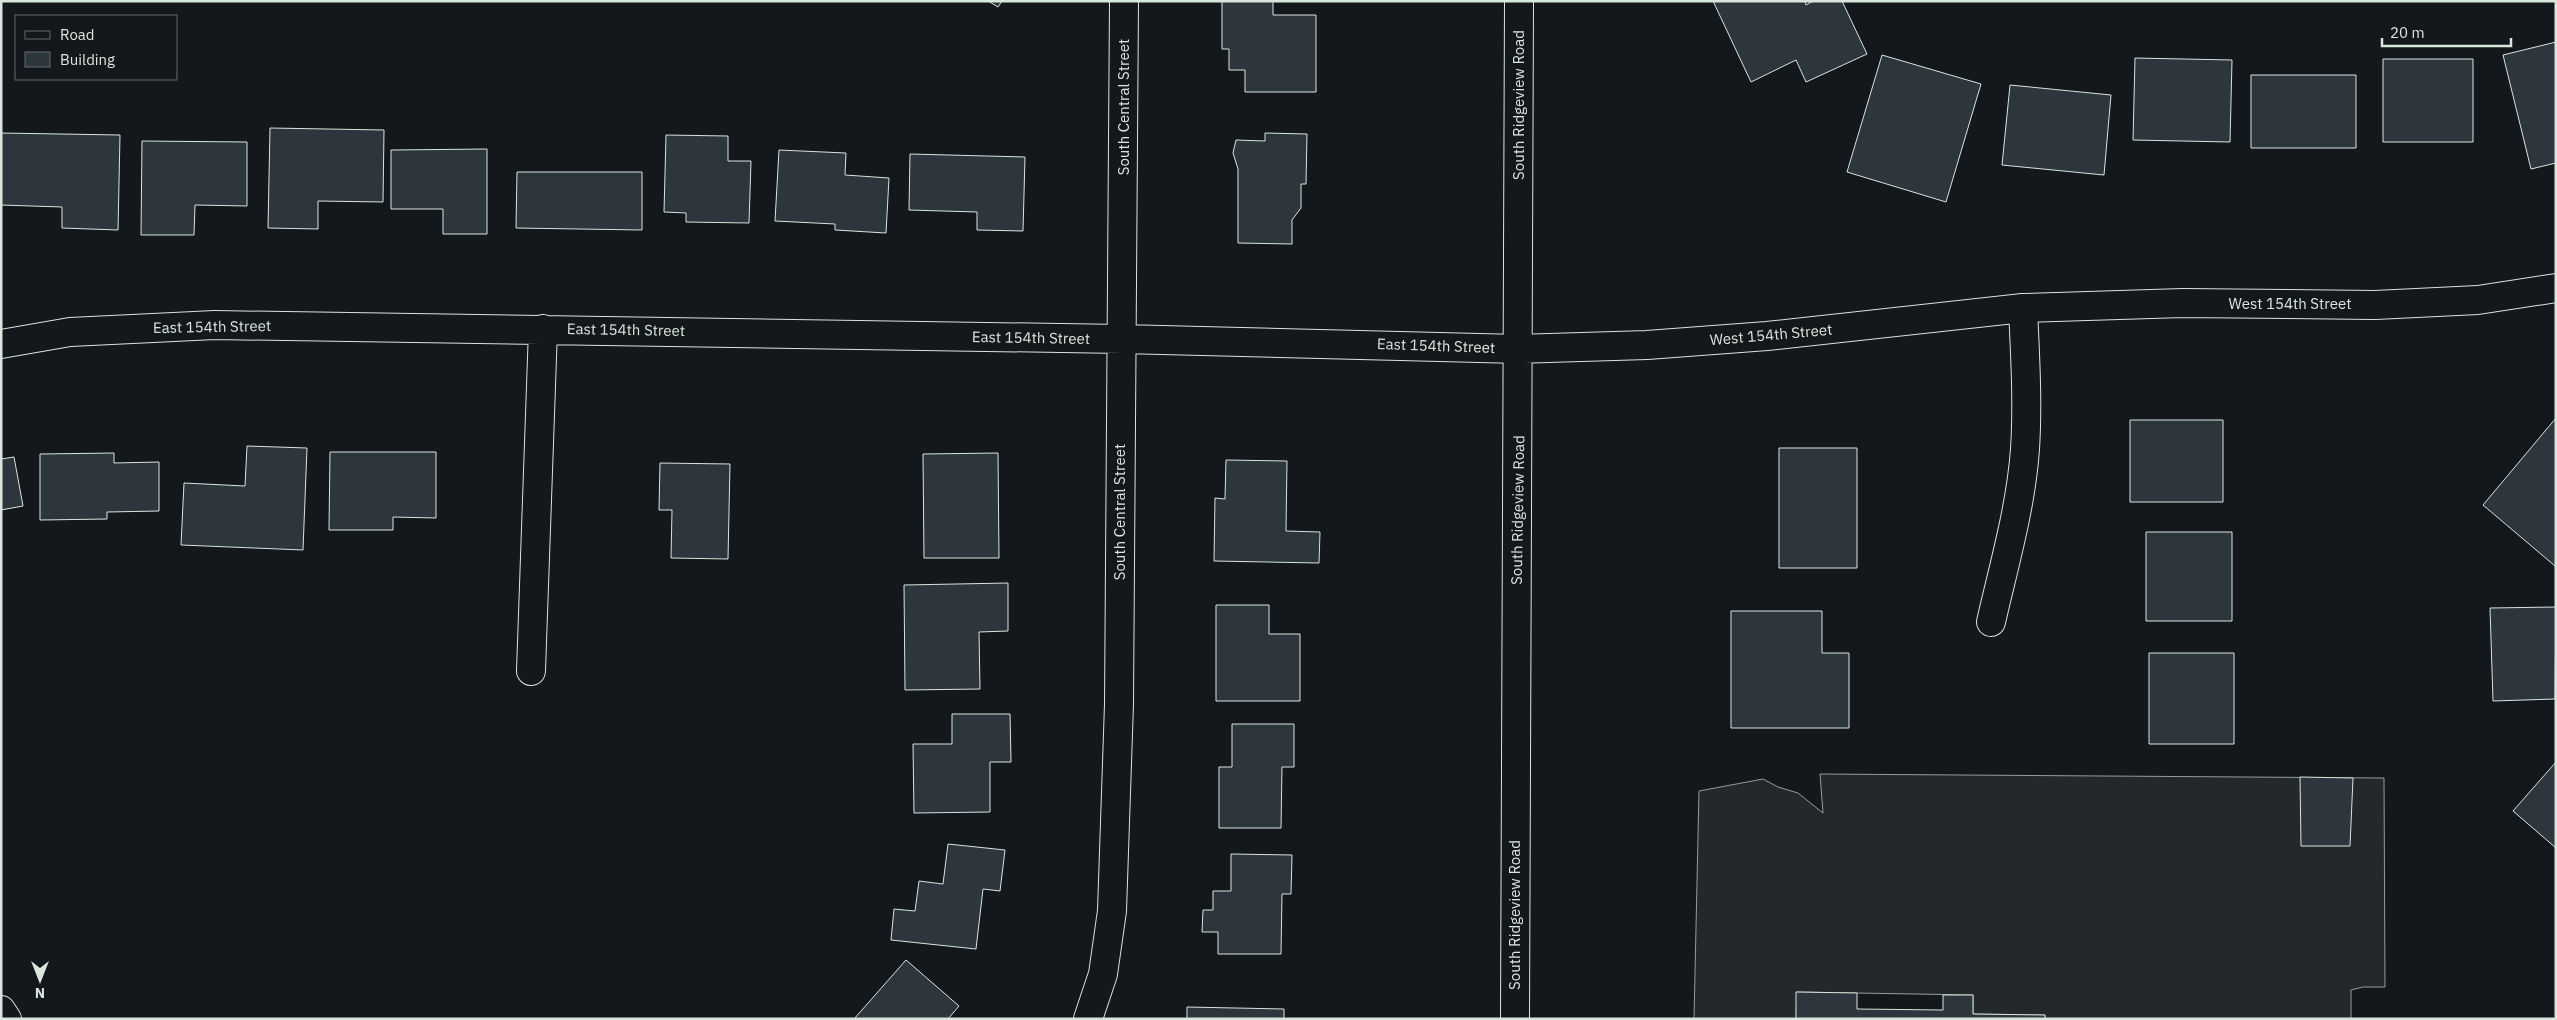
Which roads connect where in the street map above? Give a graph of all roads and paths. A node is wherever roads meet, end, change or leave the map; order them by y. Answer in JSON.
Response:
{"nodes":[{"id":1,"x":1124,"y":1,"type":"edge"},
{"id":2,"x":1519,"y":1,"type":"edge"},
{"id":3,"x":2556,"y":288,"type":"edge"},
{"id":4,"x":2023,"y":308,"type":"junction"},
{"id":5,"x":543,"y":329,"type":"junction"},
{"id":6,"x":1122,"y":339,"type":"junction"},
{"id":7,"x":1,"y":344,"type":"edge"},
{"id":8,"x":1519,"y":349,"type":"junction"},
{"id":9,"x":1991,"y":622,"type":"dead end"},
{"id":10,"x":531,"y":671,"type":"dead end"},
{"id":11,"x":1,"y":1010,"type":"edge"},
{"id":12,"x":7,"y":1019,"type":"edge"},
{"id":13,"x":1088,"y":1019,"type":"edge"},
{"id":14,"x":1515,"y":1019,"type":"edge"}],
"edges":[{"from":1,"to":6,"type":"street","name":"South Central Street"},
{"from":2,"to":8,"type":"street","name":"South Ridgeview Road"},
{"from":3,"to":4,"type":"street","name":"West 154th Street"},
{"from":4,"to":8,"type":"street","name":"West 154th Street"},
{"from":4,"to":9,"type":"street"},
{"from":5,"to":6,"type":"street","name":"East 154th Street"},
{"from":5,"to":7,"type":"street","name":"East 154th Street"},
{"from":5,"to":10,"type":"street"},
{"from":6,"to":8,"type":"street","name":"East 154th Street"},
{"from":6,"to":13,"type":"street","name":"South Central Street"},
{"from":8,"to":14,"type":"street","name":"South Ridgeview Road"},
{"from":11,"to":12,"type":"street"}]}
